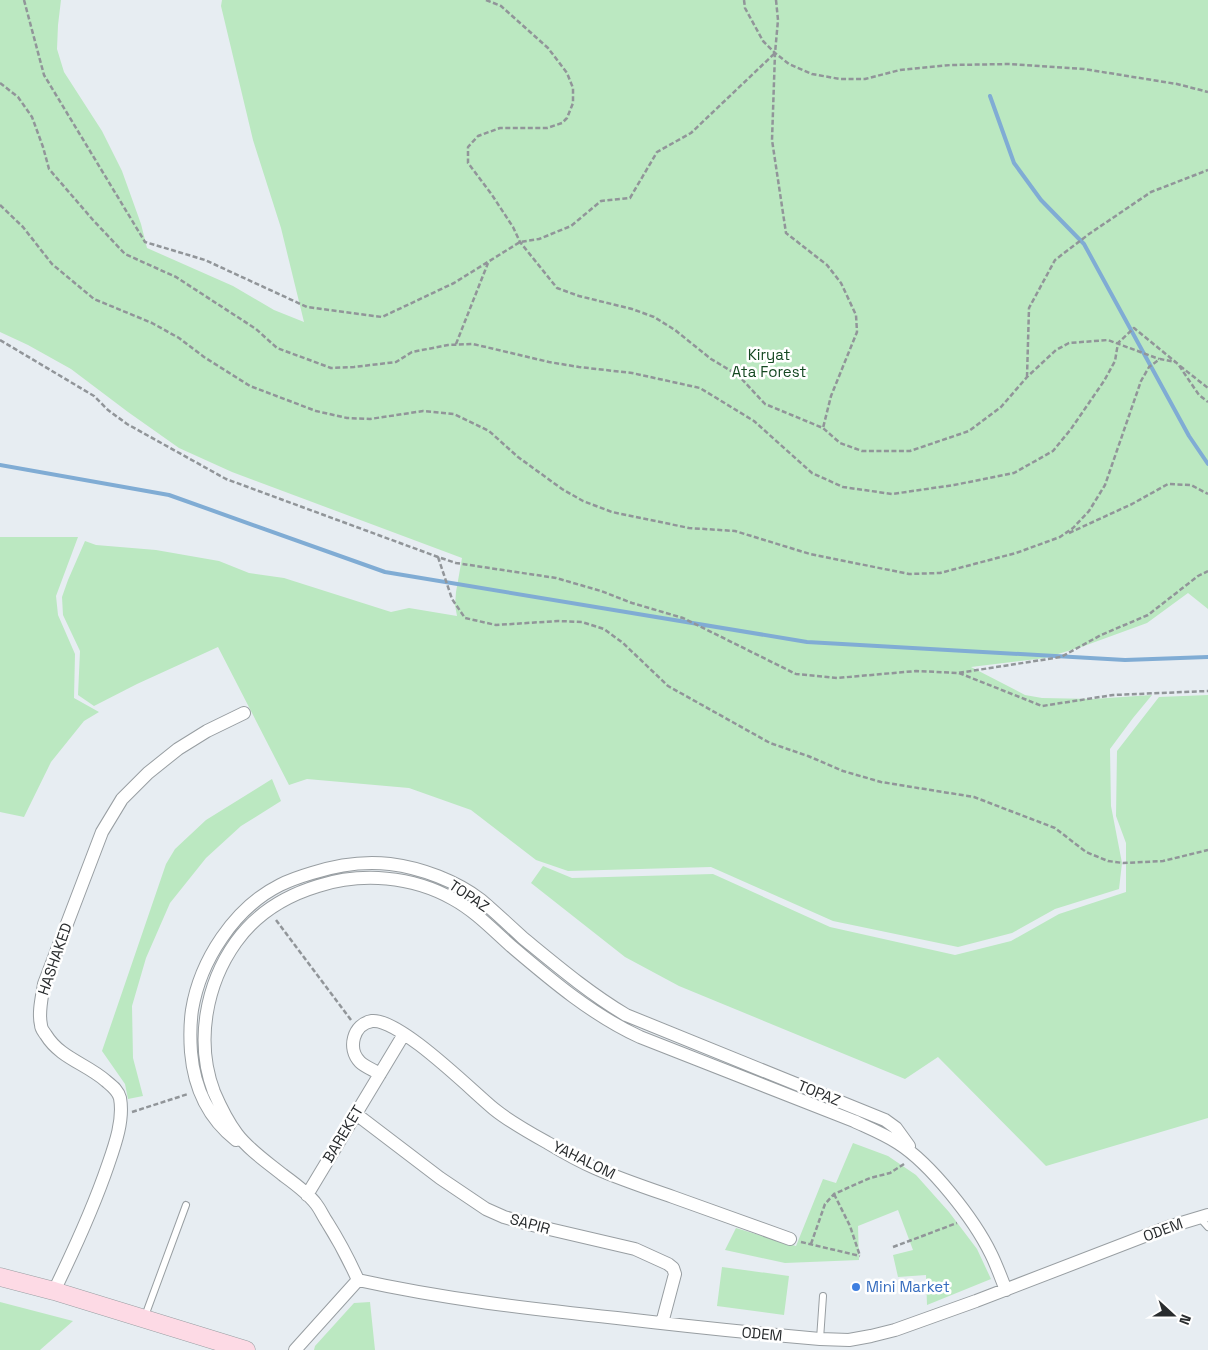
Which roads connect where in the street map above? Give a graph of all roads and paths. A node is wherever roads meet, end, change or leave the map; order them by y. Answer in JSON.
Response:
{"nodes":[{"id":1,"x":24,"y":0,"type":"edge"},
{"id":2,"x":486,"y":0,"type":"edge"},
{"id":3,"x":744,"y":0,"type":"edge"},
{"id":4,"x":776,"y":0,"type":"edge"},
{"id":5,"x":775,"y":53,"type":"junction"},
{"id":6,"x":0,"y":83,"type":"edge"},
{"id":7,"x":1208,"y":92,"type":"edge"},
{"id":8,"x":1208,"y":170,"type":"edge"},
{"id":9,"x":0,"y":205,"type":"edge"},
{"id":10,"x":520,"y":242,"type":"junction"},
{"id":11,"x":488,"y":261,"type":"junction"},
{"id":12,"x":0,"y":340,"type":"edge"},
{"id":13,"x":1118,"y":344,"type":"junction"},
{"id":14,"x":456,"y":345,"type":"junction"},
{"id":15,"x":1160,"y":359,"type":"junction"},
{"id":16,"x":1178,"y":364,"type":"junction"},
{"id":17,"x":1027,"y":377,"type":"junction"},
{"id":18,"x":1208,"y":388,"type":"edge"},
{"id":19,"x":1208,"y":402,"type":"edge"},
{"id":20,"x":823,"y":428,"type":"junction"},
{"id":21,"x":1208,"y":494,"type":"edge"},
{"id":22,"x":1060,"y":537,"type":"junction"},
{"id":23,"x":438,"y":557,"type":"junction"},
{"id":24,"x":1208,"y":571,"type":"edge"},
{"id":25,"x":958,"y":673,"type":"junction"},
{"id":26,"x":1208,"y":691,"type":"edge"},
{"id":27,"x":244,"y":713,"type":"dead end"},
{"id":28,"x":1208,"y":850,"type":"edge"},
{"id":29,"x":268,"y":910,"type":"junction"},
{"id":30,"x":358,"y":1029,"type":"junction"},
{"id":31,"x":404,"y":1034,"type":"junction"},
{"id":32,"x":380,"y":1074,"type":"junction"},
{"id":33,"x":199,"y":1090,"type":"junction"},
{"id":34,"x":356,"y":1114,"type":"junction"},
{"id":35,"x":121,"y":1116,"type":"junction"},
{"id":36,"x":254,"y":1152,"type":"junction"},
{"id":37,"x":916,"y":1156,"type":"junction"},
{"id":38,"x":834,"y":1194,"type":"junction"},
{"id":39,"x":307,"y":1195,"type":"junction"},
{"id":40,"x":186,"y":1205,"type":"dead end"},
{"id":41,"x":969,"y":1219,"type":"junction"},
{"id":42,"x":1205,"y":1220,"type":"edge"},
{"id":43,"x":790,"y":1239,"type":"joint"},
{"id":44,"x":811,"y":1244,"type":"junction"},
{"id":45,"x":893,"y":1247,"type":"dead end"},
{"id":46,"x":0,"y":1277,"type":"edge"},
{"id":47,"x":358,"y":1280,"type":"junction"},
{"id":48,"x":1006,"y":1290,"type":"junction"},
{"id":49,"x":54,"y":1291,"type":"junction"},
{"id":50,"x":823,"y":1296,"type":"dead end"},
{"id":51,"x":144,"y":1319,"type":"junction"},
{"id":52,"x":662,"y":1323,"type":"junction"},
{"id":53,"x":820,"y":1339,"type":"junction"},
{"id":54,"x":295,"y":1348,"type":"edge"},
{"id":55,"x":239,"y":1349,"type":"edge"}],
"edges":[{"from":1,"to":11,"type":"path"},
{"from":2,"to":10,"type":"path"},
{"from":3,"to":5,"type":"path"},
{"from":4,"to":5,"type":"path"},
{"from":5,"to":7,"type":"path"},
{"from":5,"to":10,"type":"path"},
{"from":5,"to":20,"type":"path"},
{"from":6,"to":14,"type":"path"},
{"from":8,"to":17,"type":"path"},
{"from":9,"to":22,"type":"path"},
{"from":10,"to":11,"type":"path"},
{"from":10,"to":20,"type":"path"},
{"from":11,"to":14,"type":"path"},
{"from":12,"to":23,"type":"path"},
{"from":13,"to":14,"type":"path"},
{"from":13,"to":15,"type":"path"},
{"from":13,"to":16,"type":"path"},
{"from":13,"to":17,"type":"path"},
{"from":15,"to":16,"type":"path"},
{"from":15,"to":22,"type":"path"},
{"from":16,"to":18,"type":"path"},
{"from":16,"to":19,"type":"path"},
{"from":17,"to":20,"type":"path"},
{"from":21,"to":22,"type":"path"},
{"from":23,"to":25,"type":"path"},
{"from":23,"to":28,"type":"path"},
{"from":24,"to":25,"type":"path"},
{"from":25,"to":26,"type":"path"},
{"from":27,"to":35,"type":"street","name":"HASHAKED"},
{"from":29,"to":30,"type":"path"},
{"from":29,"to":36,"type":"street","name":"TOPAZ"},
{"from":29,"to":37,"type":"street","name":"TOPAZ"},
{"from":30,"to":31,"type":"street","name":"YAHALOM"},
{"from":30,"to":32,"type":"street"},
{"from":31,"to":32,"type":"street"},
{"from":31,"to":43,"type":"street","name":"YAHALOM"},
{"from":32,"to":34,"type":"street","name":"BAREKET"},
{"from":33,"to":35,"type":"path"},
{"from":33,"to":36,"type":"street","name":"TOPAZ"},
{"from":33,"to":37,"type":"street","name":"TOPAZ"},
{"from":34,"to":39,"type":"street","name":"BAREKET"},
{"from":34,"to":52,"type":"street","name":"SAPIR"},
{"from":35,"to":49,"type":"street","name":"HASHAKED"},
{"from":36,"to":39,"type":"street","name":"TOPAZ"},
{"from":37,"to":38,"type":"path"},
{"from":37,"to":41,"type":"street","name":"TOPAZ"},
{"from":38,"to":44,"type":"path"},
{"from":38,"to":44,"type":"path"},
{"from":39,"to":47,"type":"street","name":"TOPAZ"},
{"from":40,"to":51,"type":"lane"},
{"from":41,"to":45,"type":"path"},
{"from":41,"to":48,"type":"street","name":"TOPAZ"},
{"from":42,"to":48,"type":"street","name":"ODEM"},
{"from":43,"to":44,"type":"path"},
{"from":46,"to":49,"type":"street"},
{"from":47,"to":52,"type":"street","name":"ODEM"},
{"from":47,"to":54,"type":"street"},
{"from":48,"to":53,"type":"street","name":"ODEM"},
{"from":49,"to":51,"type":"street"},
{"from":50,"to":53,"type":"lane"},
{"from":51,"to":55,"type":"street"},
{"from":52,"to":53,"type":"street","name":"ODEM"}]}
